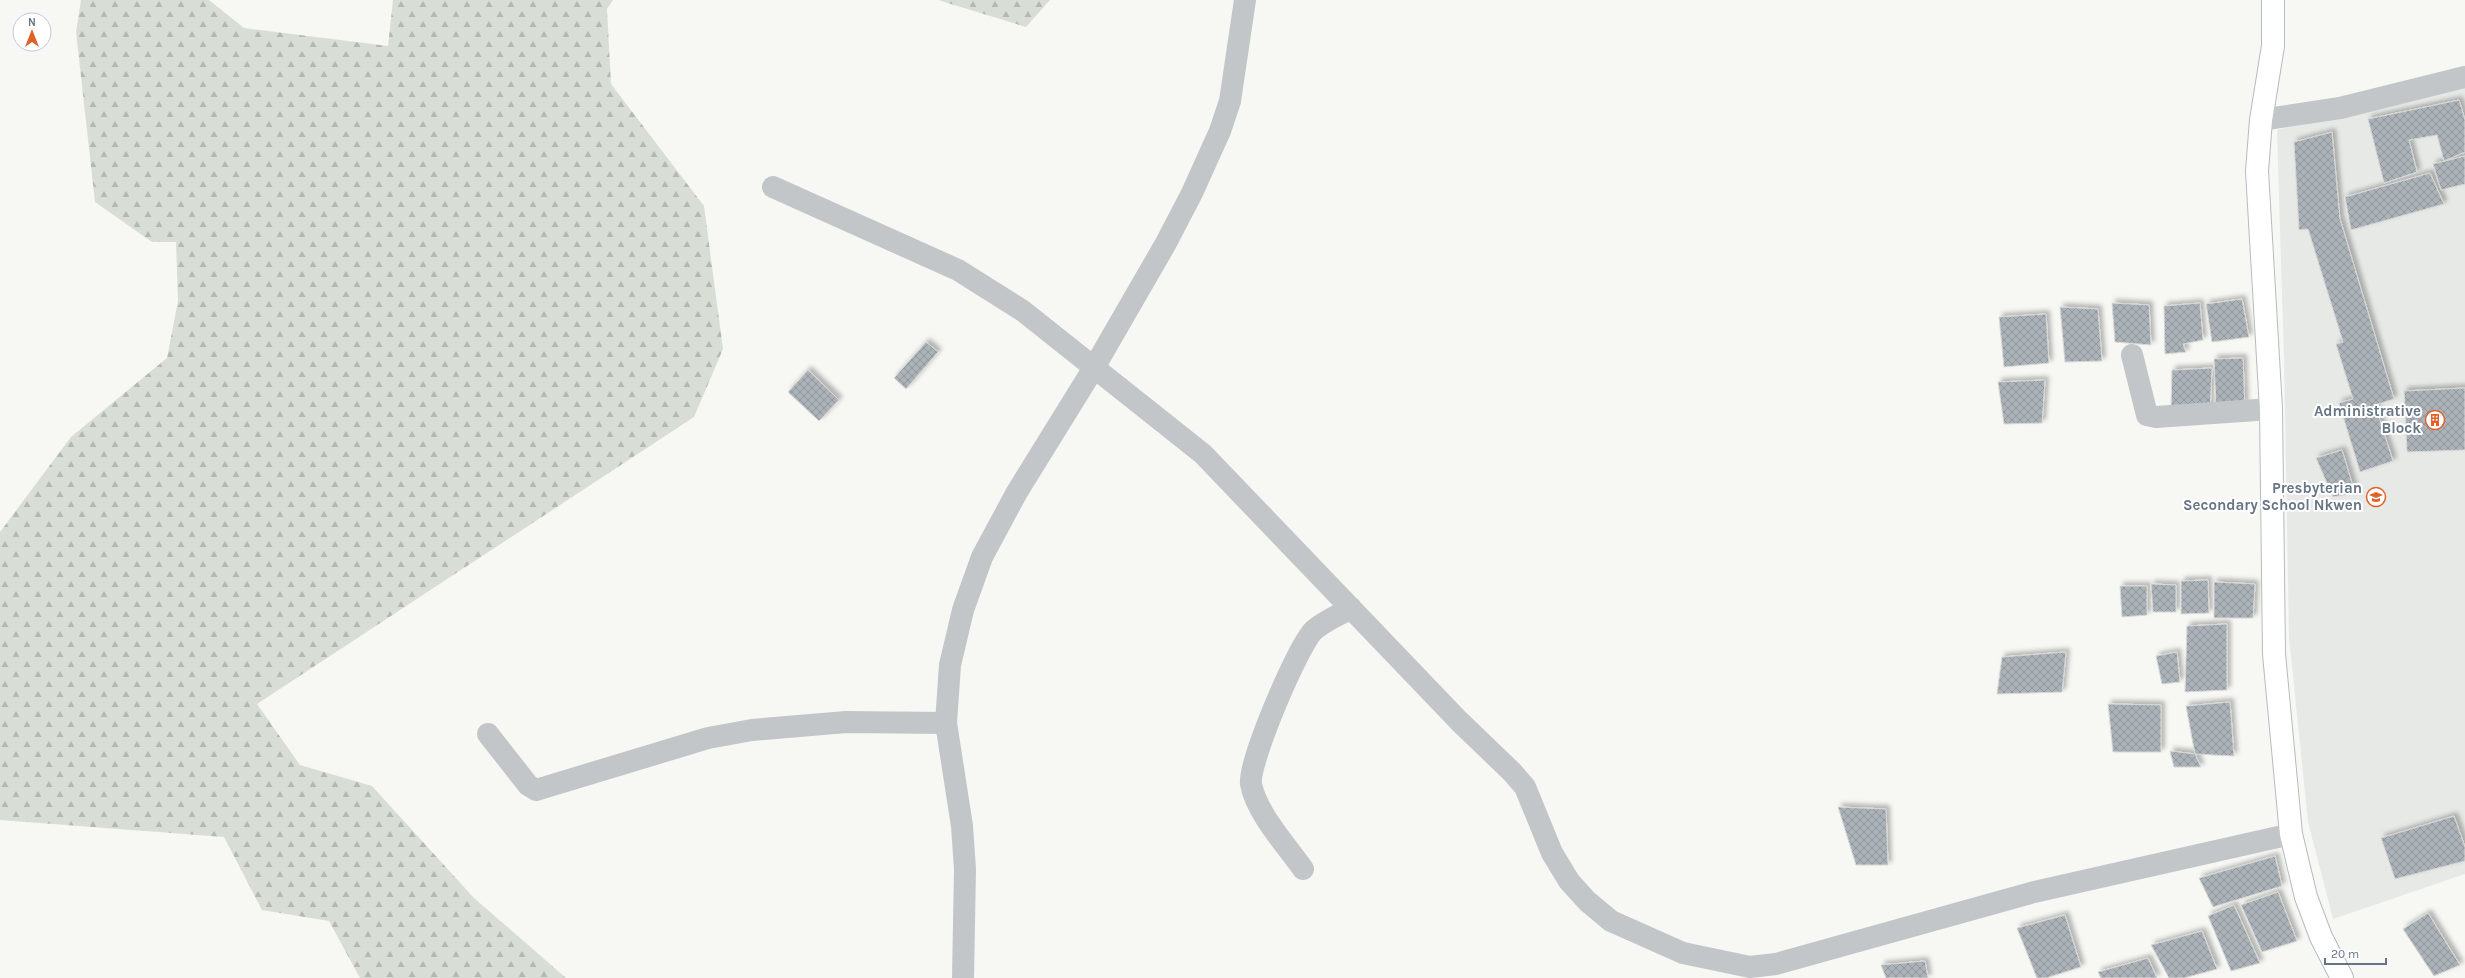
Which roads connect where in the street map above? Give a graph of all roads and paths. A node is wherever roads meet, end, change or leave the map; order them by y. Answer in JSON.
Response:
{"nodes":[{"id":1,"x":1245,"y":0,"type":"edge"},
{"id":2,"x":2273,"y":0,"type":"edge"},
{"id":3,"x":2465,"y":77,"type":"edge"},
{"id":4,"x":2261,"y":120,"type":"junction"},
{"id":5,"x":773,"y":187,"type":"dead end"},
{"id":6,"x":2132,"y":355,"type":"dead end"},
{"id":7,"x":1095,"y":366,"type":"junction"},
{"id":8,"x":2271,"y":409,"type":"junction"},
{"id":9,"x":1351,"y":608,"type":"junction"},
{"id":10,"x":946,"y":723,"type":"junction"},
{"id":11,"x":488,"y":734,"type":"dead end"},
{"id":12,"x":2291,"y":834,"type":"junction"},
{"id":13,"x":1302,"y":869,"type":"dead end"},
{"id":14,"x":963,"y":978,"type":"edge"},
{"id":15,"x":2342,"y":978,"type":"edge"}],
"edges":[{"from":1,"to":7,"type":"street"},
{"from":2,"to":4,"type":"street"},
{"from":3,"to":4,"type":"street"},
{"from":4,"to":8,"type":"street"},
{"from":5,"to":7,"type":"street"},
{"from":6,"to":8,"type":"street"},
{"from":7,"to":9,"type":"street"},
{"from":7,"to":10,"type":"street"},
{"from":8,"to":12,"type":"street"},
{"from":9,"to":12,"type":"street"},
{"from":9,"to":13,"type":"street"},
{"from":10,"to":11,"type":"street"},
{"from":10,"to":14,"type":"street"},
{"from":12,"to":15,"type":"street"}]}
